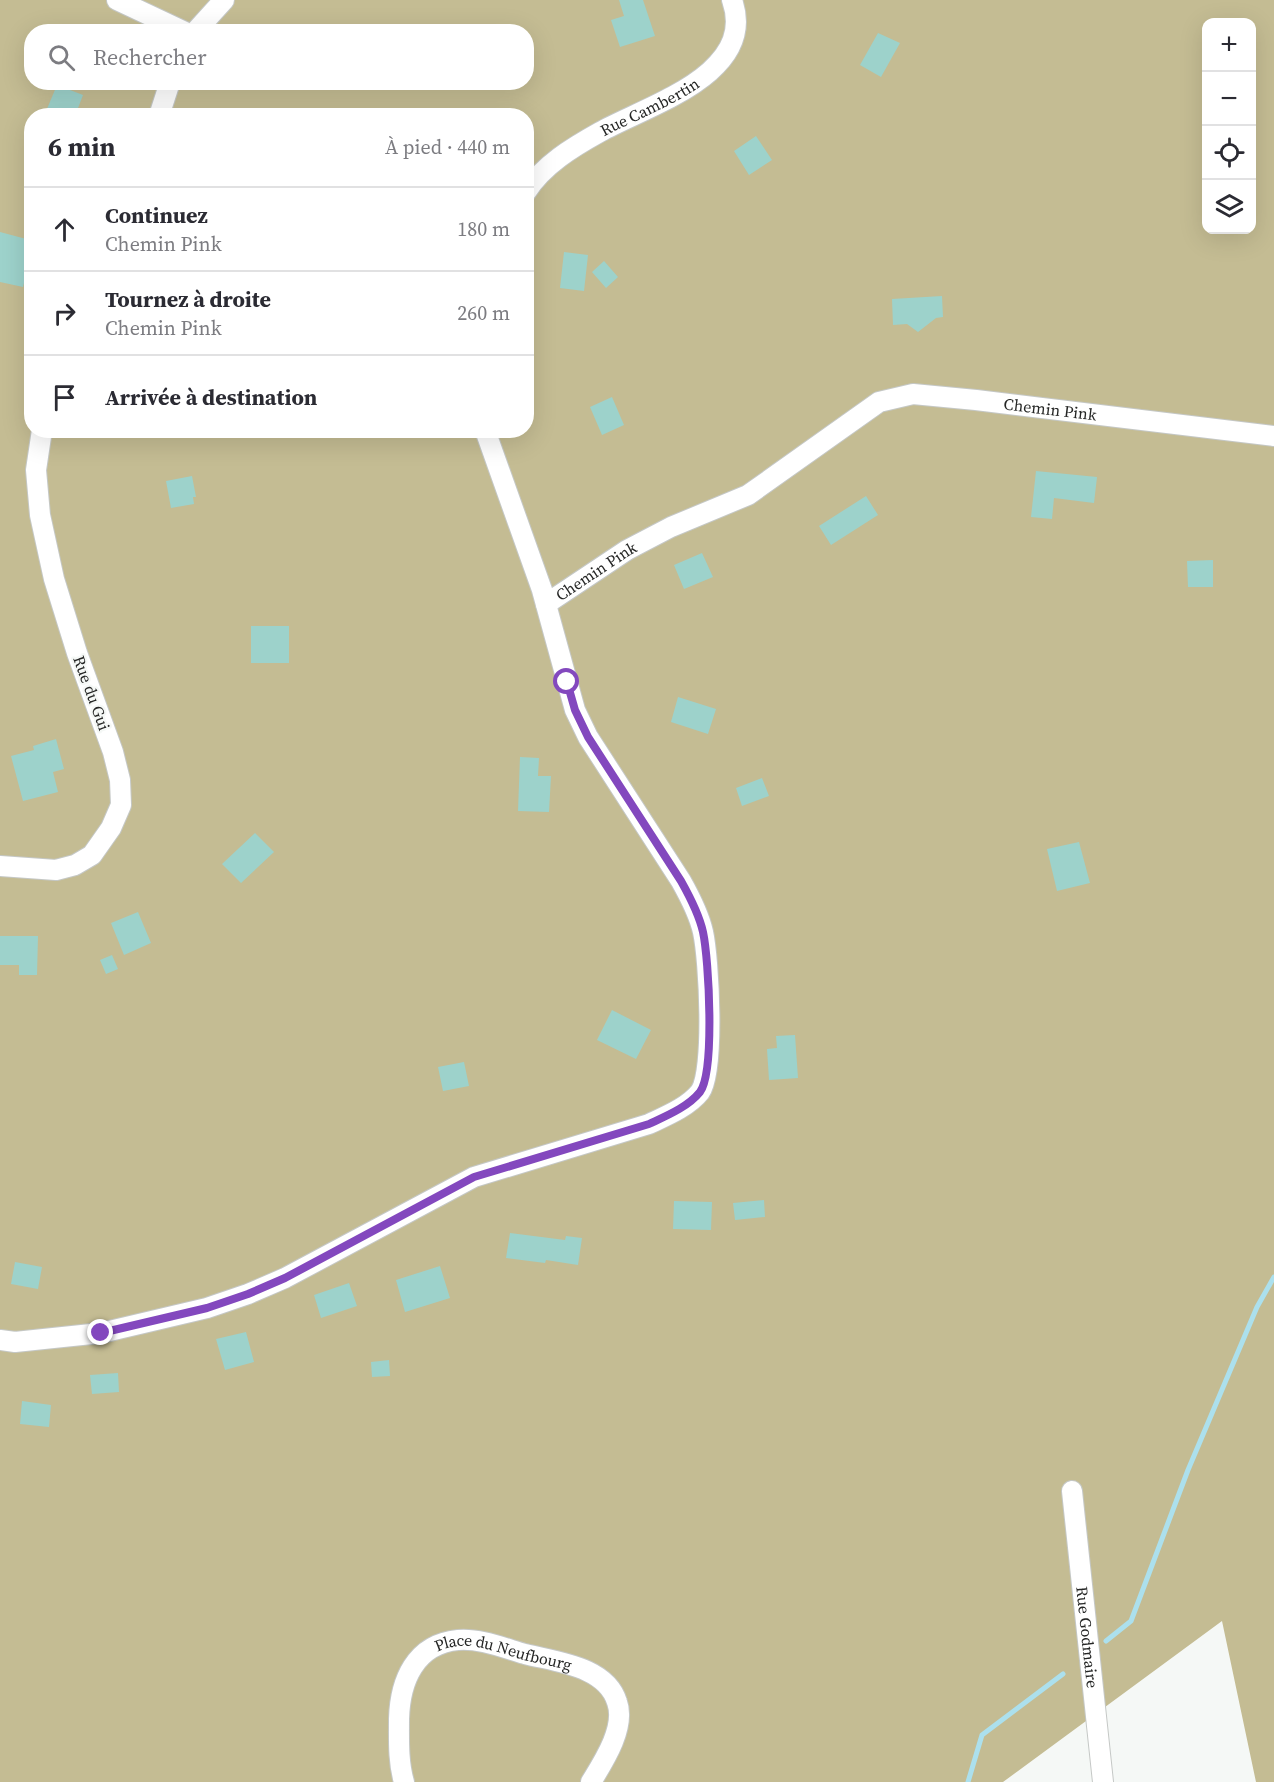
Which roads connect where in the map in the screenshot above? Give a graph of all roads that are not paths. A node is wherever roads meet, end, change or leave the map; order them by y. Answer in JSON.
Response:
{"nodes":[{"id":1,"x":117,"y":0,"type":"edge"},
{"id":2,"x":224,"y":0,"type":"edge"},
{"id":3,"x":732,"y":0,"type":"edge"},
{"id":4,"x":168,"y":24,"type":"edge"},
{"id":5,"x":202,"y":24,"type":"edge"},
{"id":6,"x":167,"y":90,"type":"edge"},
{"id":7,"x":162,"y":108,"type":"edge"},
{"id":8,"x":534,"y":183,"type":"edge"},
{"id":9,"x":1274,"y":436,"type":"edge"},
{"id":10,"x":41,"y":438,"type":"edge"},
{"id":11,"x":488,"y":438,"type":"edge"},
{"id":12,"x":546,"y":604,"type":"junction"},
{"id":13,"x":0,"y":866,"type":"edge"},
{"id":14,"x":0,"y":1340,"type":"edge"},
{"id":15,"x":1072,"y":1491,"type":"dead end"},
{"id":16,"x":404,"y":1782,"type":"edge"},
{"id":17,"x":591,"y":1782,"type":"edge"},
{"id":18,"x":1102,"y":1782,"type":"edge"}],
"edges":[{"from":1,"to":4,"type":"street"},
{"from":2,"to":5,"type":"street"},
{"from":3,"to":8,"type":"street","name":"Rue Cambertin"},
{"from":6,"to":7,"type":"street"},
{"from":9,"to":12,"type":"street","name":"Chemin Pink"},
{"from":10,"to":13,"type":"street","name":"Rue du Gui"},
{"from":11,"to":12,"type":"street"},
{"from":12,"to":14,"type":"street","name":"Chemin Pink"},
{"from":15,"to":18,"type":"street","name":"Rue Godmaire"},
{"from":16,"to":17,"type":"street","name":"Place du Neufbourg"}]}
